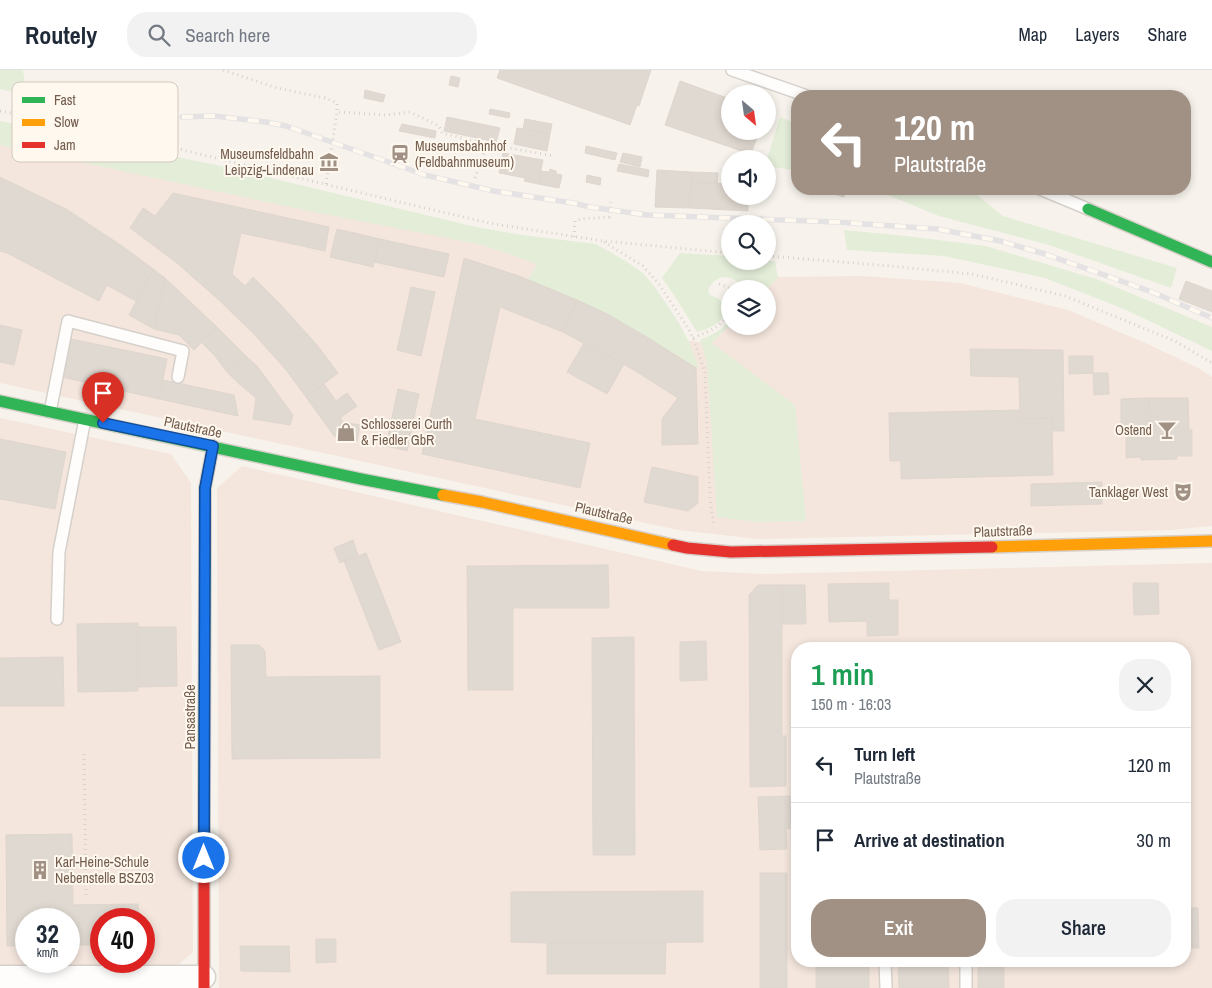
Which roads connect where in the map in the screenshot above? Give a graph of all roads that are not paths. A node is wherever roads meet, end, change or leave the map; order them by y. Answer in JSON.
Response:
{"nodes":[{"id":1,"x":732,"y":70,"type":"edge"},
{"id":2,"x":791,"y":90,"type":"edge"},
{"id":3,"x":1054,"y":195,"type":"edge"},
{"id":4,"x":1088,"y":209,"type":"joint"},
{"id":5,"x":1212,"y":262,"type":"edge"},
{"id":6,"x":178,"y":377,"type":"dead end"},
{"id":7,"x":0,"y":401,"type":"edge"},
{"id":8,"x":50,"y":412,"type":"junction"},
{"id":9,"x":85,"y":419,"type":"junction"},
{"id":10,"x":213,"y":446,"type":"junction"},
{"id":11,"x":1212,"y":541,"type":"edge"},
{"id":12,"x":58,"y":619,"type":"dead end"},
{"id":13,"x":885,"y":967,"type":"edge"},
{"id":14,"x":966,"y":967,"type":"edge"},
{"id":15,"x":0,"y":977,"type":"edge"},
{"id":16,"x":204,"y":982,"type":"edge"},
{"id":17,"x":886,"y":988,"type":"edge"},
{"id":18,"x":966,"y":988,"type":"edge"}],
"edges":[{"from":1,"to":2,"type":"lane"},
{"from":3,"to":4,"type":"lane"},
{"from":4,"to":5,"type":"main road"},
{"from":6,"to":8,"type":"lane"},
{"from":7,"to":8,"type":"main road","name":"Plautstraße"},
{"from":8,"to":9,"type":"main road","name":"Plautstraße"},
{"from":9,"to":10,"type":"main road","name":"Plautstraße"},
{"from":9,"to":12,"type":"lane"},
{"from":10,"to":11,"type":"main road","name":"Plautstraße"},
{"from":10,"to":16,"type":"main road","name":"Pansastraße"},
{"from":13,"to":17,"type":"lane"},
{"from":14,"to":18,"type":"lane"},
{"from":15,"to":16,"type":"street"}]}
